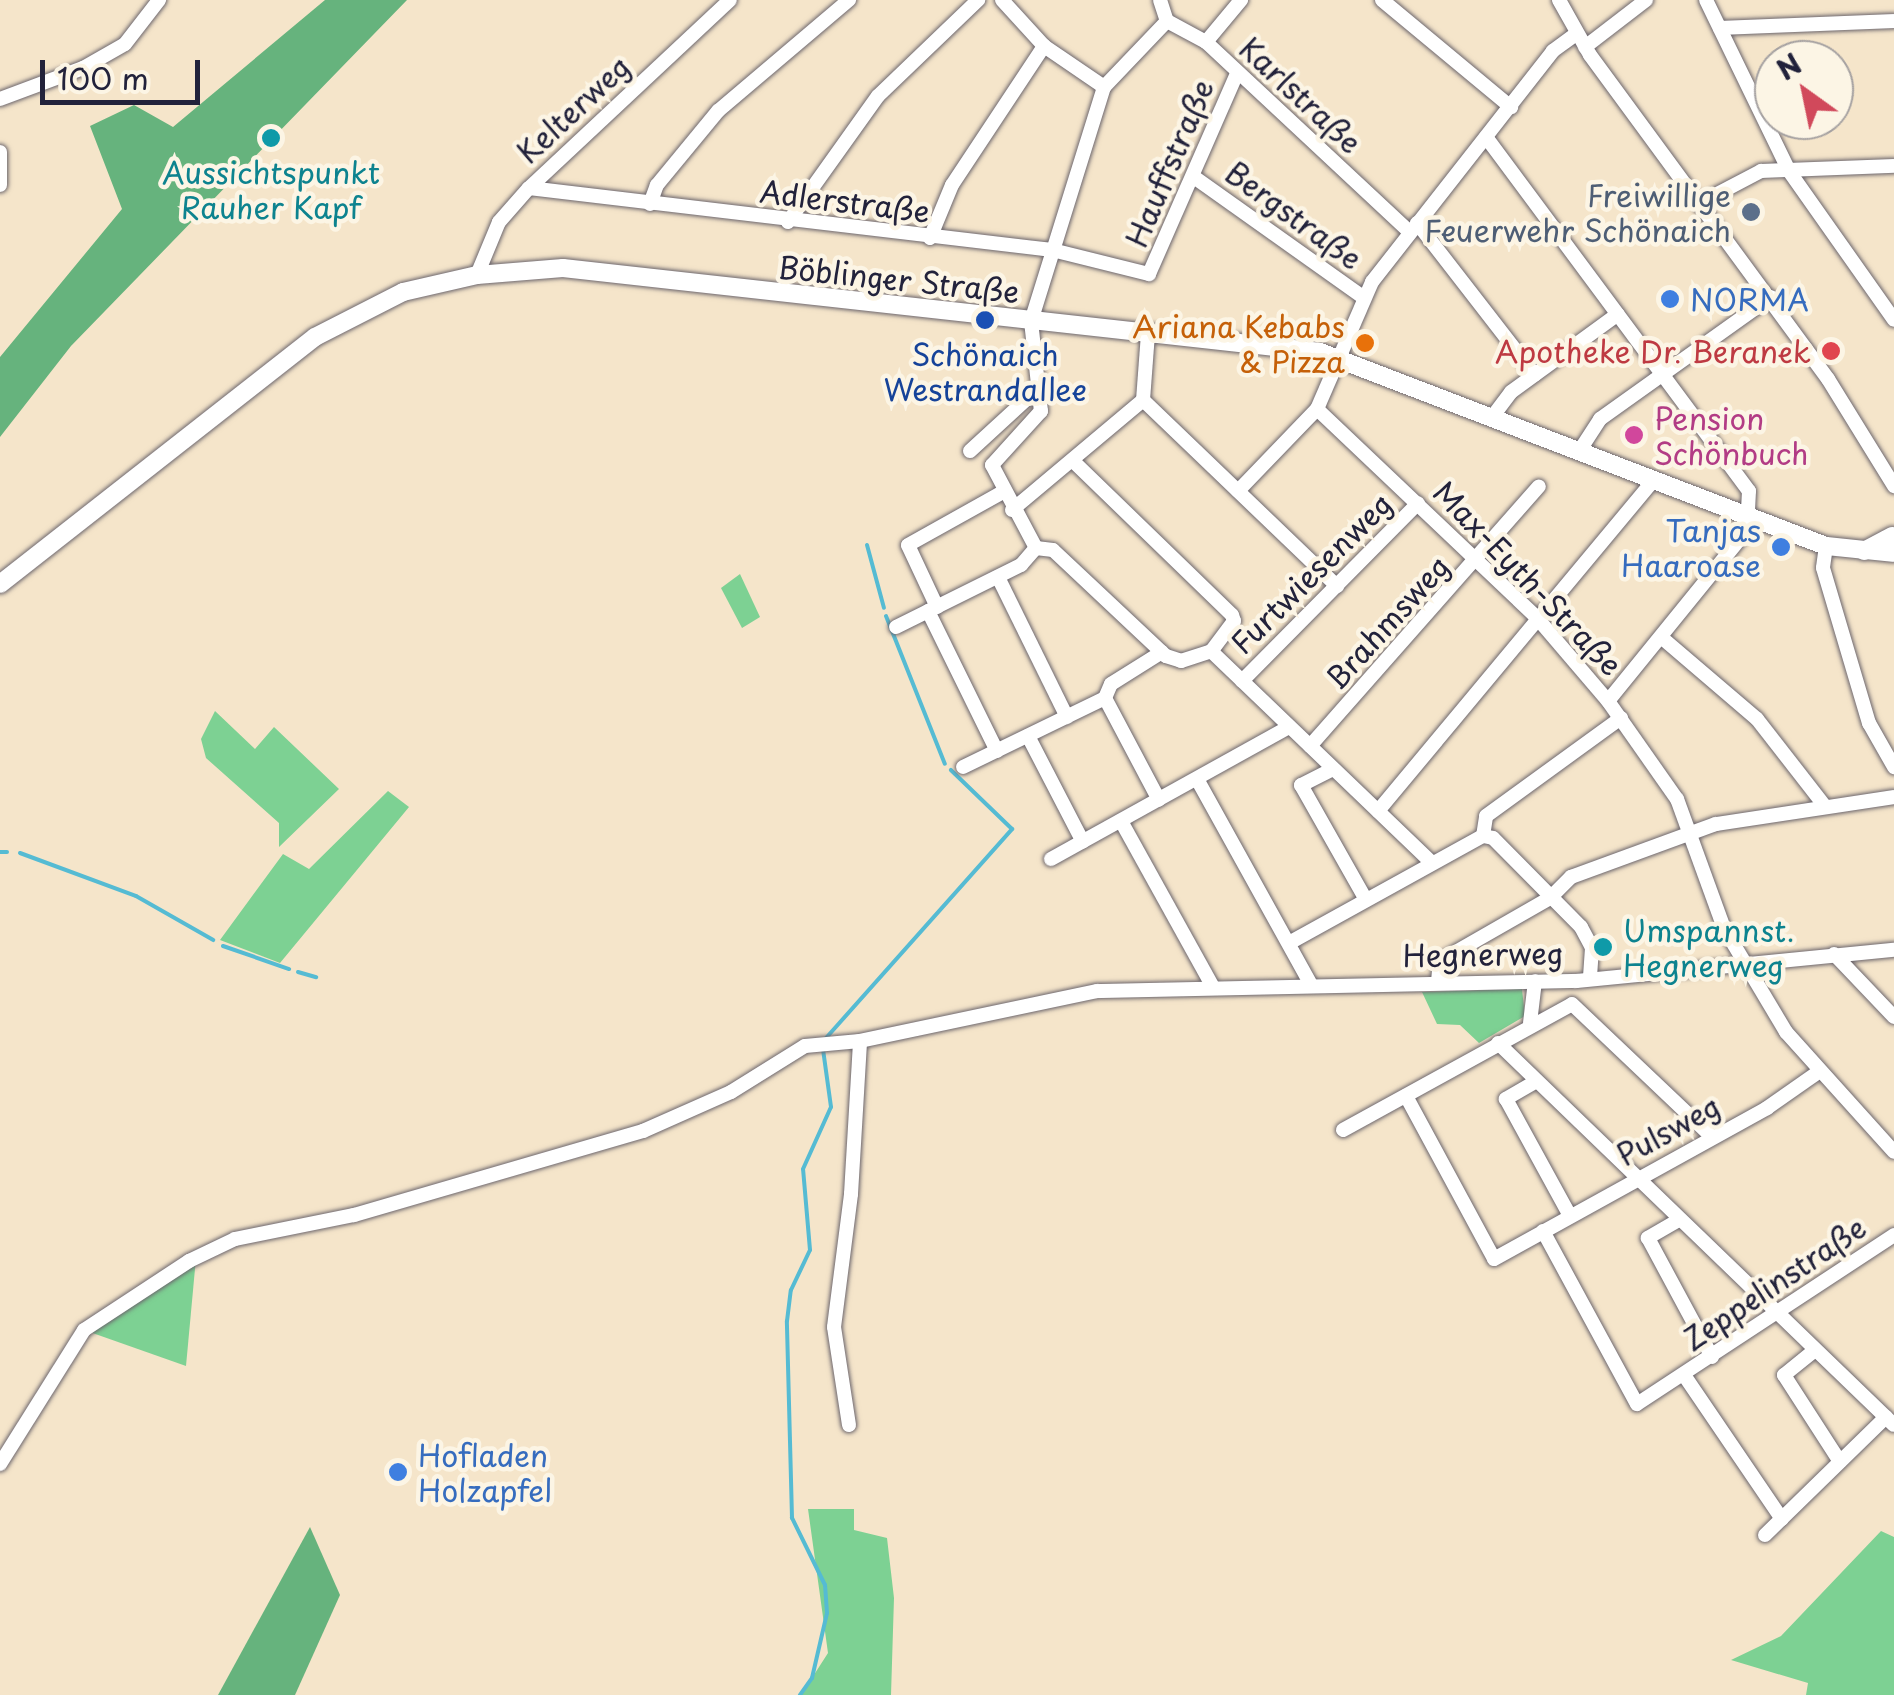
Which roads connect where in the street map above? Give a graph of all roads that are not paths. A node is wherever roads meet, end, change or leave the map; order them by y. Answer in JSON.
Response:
{"nodes":[{"id":1,"x":159,"y":0,"type":"edge"},
{"id":2,"x":730,"y":0,"type":"edge"},
{"id":3,"x":849,"y":0,"type":"edge"},
{"id":4,"x":978,"y":0,"type":"edge"},
{"id":5,"x":1002,"y":0,"type":"edge"},
{"id":6,"x":1160,"y":0,"type":"edge"},
{"id":7,"x":1241,"y":0,"type":"edge"},
{"id":8,"x":1382,"y":0,"type":"edge"},
{"id":9,"x":1559,"y":0,"type":"edge"},
{"id":10,"x":1646,"y":0,"type":"edge"},
{"id":11,"x":1706,"y":0,"type":"edge"},
{"id":12,"x":1894,"y":20,"type":"edge"},
{"id":13,"x":1166,"y":21,"type":"junction"},
{"id":14,"x":1720,"y":28,"type":"junction"},
{"id":15,"x":1580,"y":40,"type":"junction"},
{"id":16,"x":1206,"y":42,"type":"junction"},
{"id":17,"x":1044,"y":46,"type":"junction"},
{"id":18,"x":1236,"y":76,"type":"junction"},
{"id":19,"x":1104,"y":87,"type":"junction"},
{"id":20,"x":0,"y":99,"type":"edge"},
{"id":21,"x":1511,"y":107,"type":"junction"},
{"id":22,"x":1486,"y":137,"type":"junction"},
{"id":23,"x":0,"y":152,"type":"edge"},
{"id":24,"x":1894,"y":166,"type":"edge"},
{"id":25,"x":1788,"y":171,"type":"junction"},
{"id":26,"x":1194,"y":176,"type":"junction"},
{"id":27,"x":0,"y":186,"type":"edge"},
{"id":28,"x":529,"y":188,"type":"junction"},
{"id":29,"x":1702,"y":202,"type":"junction"},
{"id":30,"x":650,"y":204,"type":"junction"},
{"id":31,"x":788,"y":222,"type":"junction"},
{"id":32,"x":1414,"y":227,"type":"junction"},
{"id":33,"x":930,"y":238,"type":"junction"},
{"id":34,"x":1052,"y":250,"type":"junction"},
{"id":35,"x":1154,"y":272,"type":"joint"},
{"id":36,"x":477,"y":274,"type":"junction"},
{"id":37,"x":1363,"y":298,"type":"junction"},
{"id":38,"x":1771,"y":298,"type":"junction"},
{"id":39,"x":1618,"y":314,"type":"junction"},
{"id":40,"x":1894,"y":320,"type":"edge"},
{"id":41,"x":1031,"y":321,"type":"junction"},
{"id":42,"x":1148,"y":334,"type":"junction"},
{"id":43,"x":1336,"y":356,"type":"junction"},
{"id":44,"x":1535,"y":375,"type":"junction"},
{"id":45,"x":1663,"y":376,"type":"junction"},
{"id":46,"x":1033,"y":393,"type":"dead end"},
{"id":47,"x":1143,"y":400,"type":"junction"},
{"id":48,"x":1317,"y":408,"type":"junction"},
{"id":49,"x":1493,"y":416,"type":"junction"},
{"id":50,"x":1580,"y":450,"type":"junction"},
{"id":51,"x":970,"y":451,"type":"dead end"},
{"id":52,"x":1072,"y":460,"type":"junction"},
{"id":53,"x":1880,"y":461,"type":"junction"},
{"id":54,"x":1654,"y":480,"type":"junction"},
{"id":55,"x":1539,"y":486,"type":"dead end"},
{"id":56,"x":1894,"y":486,"type":"edge"},
{"id":57,"x":1238,"y":491,"type":"junction"},
{"id":58,"x":1003,"y":492,"type":"junction"},
{"id":59,"x":1894,"y":500,"type":"edge"},
{"id":60,"x":1418,"y":503,"type":"junction"},
{"id":61,"x":1012,"y":510,"type":"junction"},
{"id":62,"x":1752,"y":516,"type":"junction"},
{"id":63,"x":1893,"y":542,"type":"edge"},
{"id":64,"x":1826,"y":546,"type":"junction"},
{"id":65,"x":1036,"y":548,"type":"junction"},
{"id":66,"x":1478,"y":563,"type":"junction"},
{"id":67,"x":998,"y":577,"type":"junction"},
{"id":68,"x":0,"y":584,"type":"edge"},
{"id":69,"x":1336,"y":586,"type":"junction"},
{"id":70,"x":932,"y":609,"type":"junction"},
{"id":71,"x":1538,"y":620,"type":"junction"},
{"id":72,"x":896,"y":627,"type":"dead end"},
{"id":73,"x":1661,"y":638,"type":"junction"},
{"id":74,"x":1211,"y":650,"type":"junction"},
{"id":75,"x":1162,"y":652,"type":"junction"},
{"id":76,"x":1242,"y":681,"type":"junction"},
{"id":77,"x":1104,"y":698,"type":"junction"},
{"id":78,"x":1608,"y":702,"type":"junction"},
{"id":79,"x":1067,"y":717,"type":"junction"},
{"id":80,"x":1621,"y":718,"type":"junction"},
{"id":81,"x":1289,"y":728,"type":"junction"},
{"id":82,"x":1028,"y":736,"type":"junction"},
{"id":83,"x":1310,"y":746,"type":"junction"},
{"id":84,"x":997,"y":751,"type":"junction"},
{"id":85,"x":964,"y":767,"type":"dead end"},
{"id":86,"x":1894,"y":767,"type":"edge"},
{"id":87,"x":1333,"y":769,"type":"junction"},
{"id":88,"x":1197,"y":779,"type":"junction"},
{"id":89,"x":1894,"y":797,"type":"edge"},
{"id":90,"x":1159,"y":800,"type":"junction"},
{"id":91,"x":1824,"y":806,"type":"junction"},
{"id":92,"x":1378,"y":811,"type":"junction"},
{"id":93,"x":1121,"y":821,"type":"junction"},
{"id":94,"x":1689,"y":831,"type":"junction"},
{"id":95,"x":1482,"y":836,"type":"junction"},
{"id":96,"x":1083,"y":842,"type":"junction"},
{"id":97,"x":1051,"y":859,"type":"dead end"},
{"id":98,"x":1431,"y":862,"type":"junction"},
{"id":99,"x":1550,"y":898,"type":"junction"},
{"id":100,"x":1366,"y":900,"type":"junction"},
{"id":101,"x":1289,"y":942,"type":"junction"},
{"id":102,"x":1894,"y":950,"type":"edge"},
{"id":103,"x":1834,"y":954,"type":"junction"},
{"id":104,"x":1742,"y":961,"type":"junction"},
{"id":105,"x":1590,"y":978,"type":"junction"},
{"id":106,"x":1534,"y":981,"type":"junction"},
{"id":107,"x":1438,"y":982,"type":"junction"},
{"id":108,"x":1212,"y":985,"type":"junction"},
{"id":109,"x":1312,"y":985,"type":"junction"},
{"id":110,"x":1894,"y":1017,"type":"edge"},
{"id":111,"x":1530,"y":1023,"type":"junction"},
{"id":112,"x":860,"y":1041,"type":"junction"},
{"id":113,"x":1498,"y":1043,"type":"junction"},
{"id":114,"x":1817,"y":1073,"type":"junction"},
{"id":115,"x":1535,"y":1082,"type":"junction"},
{"id":116,"x":1406,"y":1096,"type":"junction"},
{"id":117,"x":1343,"y":1130,"type":"dead end"},
{"id":118,"x":1712,"y":1137,"type":"junction"},
{"id":119,"x":1894,"y":1152,"type":"edge"},
{"id":120,"x":1634,"y":1179,"type":"junction"},
{"id":121,"x":1570,"y":1216,"type":"junction"},
{"id":122,"x":1677,"y":1221,"type":"junction"},
{"id":123,"x":1543,"y":1232,"type":"junction"},
{"id":124,"x":1894,"y":1236,"type":"edge"},
{"id":125,"x":1775,"y":1312,"type":"junction"},
{"id":126,"x":1815,"y":1350,"type":"junction"},
{"id":127,"x":1712,"y":1357,"type":"junction"},
{"id":128,"x":1684,"y":1376,"type":"junction"},
{"id":129,"x":1890,"y":1421,"type":"edge"},
{"id":130,"x":850,"y":1425,"type":"dead end"},
{"id":131,"x":1840,"y":1462,"type":"junction"},
{"id":132,"x":0,"y":1464,"type":"edge"},
{"id":133,"x":1782,"y":1519,"type":"junction"},
{"id":134,"x":1765,"y":1535,"type":"dead end"}],
"edges":[{"from":1,"to":20,"type":"street"},
{"from":2,"to":28,"type":"street","name":"Kelterweg"},
{"from":3,"to":30,"type":"street"},
{"from":4,"to":31,"type":"street"},
{"from":5,"to":17,"type":"street"},
{"from":6,"to":13,"type":"street"},
{"from":7,"to":16,"type":"street","name":"Hauffstraße"},
{"from":8,"to":21,"type":"street"},
{"from":9,"to":15,"type":"street"},
{"from":10,"to":15,"type":"street"},
{"from":11,"to":14,"type":"street"},
{"from":12,"to":14,"type":"street"},
{"from":13,"to":16,"type":"street","name":"Karlstraße"},
{"from":13,"to":19,"type":"street"},
{"from":14,"to":25,"type":"street"},
{"from":15,"to":21,"type":"street"},
{"from":15,"to":29,"type":"street"},
{"from":16,"to":18,"type":"street","name":"Karlstraße"},
{"from":17,"to":19,"type":"street"},
{"from":17,"to":33,"type":"street"},
{"from":18,"to":26,"type":"street","name":"Hauffstraße"},
{"from":18,"to":32,"type":"street","name":"Karlstraße"},
{"from":19,"to":34,"type":"street"},
{"from":21,"to":22,"type":"street"},
{"from":22,"to":32,"type":"street"},
{"from":22,"to":39,"type":"street"},
{"from":23,"to":27,"type":"street"},
{"from":24,"to":25,"type":"street"},
{"from":25,"to":29,"type":"street"},
{"from":25,"to":40,"type":"street"},
{"from":26,"to":35,"type":"street","name":"Hauffstraße"},
{"from":26,"to":37,"type":"street","name":"Bergstraße"},
{"from":28,"to":30,"type":"street","name":"Adlerstraße"},
{"from":28,"to":36,"type":"street","name":"Kelterweg"},
{"from":29,"to":38,"type":"street"},
{"from":30,"to":31,"type":"street","name":"Adlerstraße"},
{"from":31,"to":33,"type":"street","name":"Adlerstraße"},
{"from":32,"to":37,"type":"street"},
{"from":32,"to":44,"type":"street","name":"Karlstraße"},
{"from":33,"to":34,"type":"street","name":"Adlerstraße"},
{"from":34,"to":35,"type":"street","name":"Adlerstraße"},
{"from":34,"to":41,"type":"street"},
{"from":36,"to":41,"type":"main road","name":"Böblinger Straße"},
{"from":36,"to":68,"type":"main road","name":"Böblinger Straße"},
{"from":37,"to":43,"type":"street"},
{"from":38,"to":45,"type":"street"},
{"from":38,"to":53,"type":"street"},
{"from":39,"to":44,"type":"street"},
{"from":39,"to":45,"type":"street"},
{"from":41,"to":42,"type":"main road","name":"Böblinger Straße"},
{"from":41,"to":58,"type":"street"},
{"from":42,"to":43,"type":"main road","name":"Böblinger Straße"},
{"from":42,"to":47,"type":"street"},
{"from":43,"to":48,"type":"street"},
{"from":43,"to":49,"type":"main road","name":"Böblinger Straße"},
{"from":44,"to":49,"type":"street"},
{"from":45,"to":50,"type":"street"},
{"from":45,"to":62,"type":"street"},
{"from":46,"to":51,"type":"street"},
{"from":47,"to":52,"type":"street"},
{"from":47,"to":57,"type":"street"},
{"from":48,"to":57,"type":"street"},
{"from":48,"to":60,"type":"street","name":"Max-Eyth-Straße"},
{"from":49,"to":50,"type":"main road","name":"Böblinger Straße"},
{"from":50,"to":54,"type":"main road","name":"Böblinger Straße"},
{"from":52,"to":61,"type":"street"},
{"from":52,"to":74,"type":"street"},
{"from":53,"to":56,"type":"street"},
{"from":53,"to":59,"type":"street"},
{"from":54,"to":62,"type":"main road","name":"Böblinger Straße"},
{"from":54,"to":71,"type":"street"},
{"from":55,"to":66,"type":"street","name":"Brahmsweg"},
{"from":57,"to":69,"type":"street"},
{"from":58,"to":61,"type":"street"},
{"from":58,"to":70,"type":"street"},
{"from":60,"to":66,"type":"street","name":"Max-Eyth-Straße"},
{"from":60,"to":69,"type":"street","name":"Furtwiesenweg"},
{"from":61,"to":65,"type":"street"},
{"from":62,"to":64,"type":"main road","name":"Böblinger Straße"},
{"from":62,"to":73,"type":"street"},
{"from":63,"to":64,"type":"main road","name":"Böblinger Straße"},
{"from":64,"to":86,"type":"street"},
{"from":65,"to":67,"type":"street"},
{"from":65,"to":75,"type":"street"},
{"from":66,"to":71,"type":"street","name":"Max-Eyth-Straße"},
{"from":66,"to":83,"type":"street","name":"Brahmsweg"},
{"from":67,"to":70,"type":"street"},
{"from":67,"to":79,"type":"street"},
{"from":69,"to":76,"type":"street","name":"Furtwiesenweg"},
{"from":70,"to":72,"type":"street"},
{"from":70,"to":84,"type":"street"},
{"from":71,"to":78,"type":"street","name":"Max-Eyth-Straße"},
{"from":71,"to":92,"type":"street"},
{"from":73,"to":78,"type":"street"},
{"from":73,"to":91,"type":"street"},
{"from":74,"to":75,"type":"street"},
{"from":74,"to":76,"type":"street"},
{"from":75,"to":77,"type":"street"},
{"from":76,"to":81,"type":"street"},
{"from":77,"to":79,"type":"street"},
{"from":77,"to":90,"type":"street"},
{"from":78,"to":80,"type":"street","name":"Max-Eyth-Straße"},
{"from":79,"to":82,"type":"street"},
{"from":80,"to":94,"type":"street","name":"Max-Eyth-Straße"},
{"from":80,"to":95,"type":"street"},
{"from":81,"to":83,"type":"street"},
{"from":81,"to":88,"type":"street"},
{"from":82,"to":84,"type":"street"},
{"from":82,"to":96,"type":"street"},
{"from":83,"to":87,"type":"street"},
{"from":84,"to":85,"type":"street"},
{"from":87,"to":92,"type":"street"},
{"from":87,"to":100,"type":"street"},
{"from":88,"to":90,"type":"street"},
{"from":88,"to":101,"type":"street"},
{"from":89,"to":91,"type":"street"},
{"from":90,"to":93,"type":"street"},
{"from":91,"to":94,"type":"street"},
{"from":92,"to":98,"type":"street"},
{"from":93,"to":96,"type":"street"},
{"from":93,"to":108,"type":"street"},
{"from":94,"to":99,"type":"street"},
{"from":94,"to":104,"type":"street","name":"Max-Eyth-Straße"},
{"from":95,"to":98,"type":"street"},
{"from":95,"to":99,"type":"street"},
{"from":96,"to":97,"type":"street"},
{"from":98,"to":100,"type":"street"},
{"from":99,"to":105,"type":"street"},
{"from":99,"to":107,"type":"street"},
{"from":100,"to":101,"type":"street"},
{"from":101,"to":109,"type":"street"},
{"from":102,"to":103,"type":"street","name":"Hegnerweg"},
{"from":103,"to":104,"type":"street","name":"Hegnerweg"},
{"from":103,"to":110,"type":"street"},
{"from":104,"to":105,"type":"street","name":"Hegnerweg"},
{"from":104,"to":114,"type":"street","name":"Max-Eyth-Straße"},
{"from":105,"to":106,"type":"street","name":"Hegnerweg"},
{"from":106,"to":107,"type":"street","name":"Hegnerweg"},
{"from":106,"to":111,"type":"street"},
{"from":107,"to":109,"type":"street","name":"Hegnerweg"},
{"from":108,"to":109,"type":"street","name":"Hegnerweg"},
{"from":108,"to":112,"type":"street","name":"Hegnerweg"},
{"from":111,"to":113,"type":"street"},
{"from":111,"to":118,"type":"street"},
{"from":112,"to":130,"type":"street"},
{"from":112,"to":132,"type":"street","name":"Hegnerweg"},
{"from":113,"to":115,"type":"street"},
{"from":113,"to":116,"type":"street"},
{"from":114,"to":118,"type":"street","name":"Pulsweg"},
{"from":114,"to":119,"type":"street","name":"Max-Eyth-Straße"},
{"from":115,"to":120,"type":"street"},
{"from":115,"to":121,"type":"street"},
{"from":116,"to":117,"type":"street"},
{"from":116,"to":123,"type":"street","name":"Pulsweg"},
{"from":118,"to":120,"type":"street","name":"Pulsweg"},
{"from":120,"to":121,"type":"street","name":"Pulsweg"},
{"from":120,"to":122,"type":"street"},
{"from":121,"to":123,"type":"street","name":"Pulsweg"},
{"from":122,"to":125,"type":"street"},
{"from":122,"to":127,"type":"street"},
{"from":123,"to":128,"type":"street","name":"Zeppelinstraße"},
{"from":124,"to":125,"type":"street","name":"Zeppelinstraße"},
{"from":125,"to":126,"type":"street"},
{"from":125,"to":127,"type":"street","name":"Zeppelinstraße"},
{"from":126,"to":129,"type":"street"},
{"from":126,"to":131,"type":"street"},
{"from":127,"to":128,"type":"street","name":"Zeppelinstraße"},
{"from":128,"to":133,"type":"street","name":"Zeppelinstraße"},
{"from":129,"to":131,"type":"street"},
{"from":131,"to":133,"type":"street"},
{"from":133,"to":134,"type":"street"}]}
